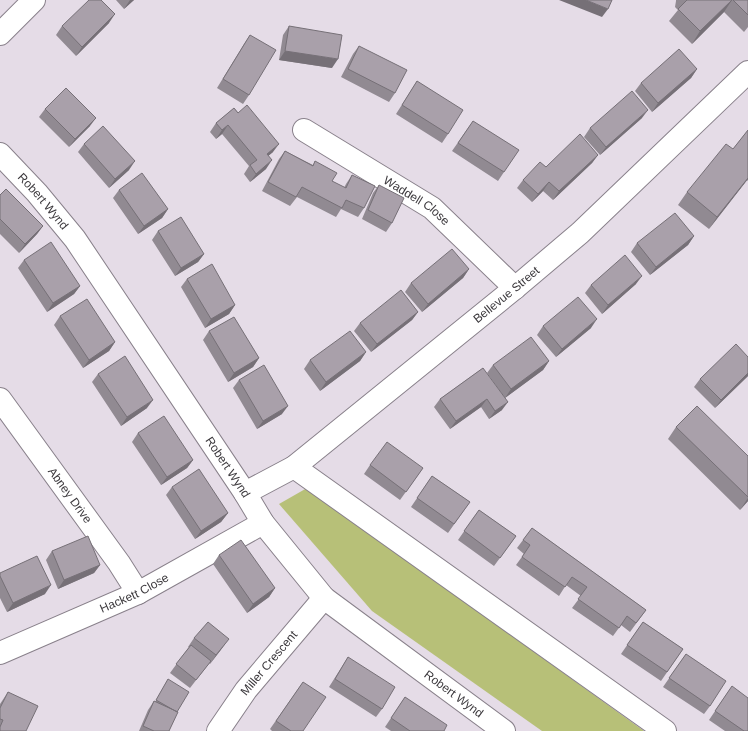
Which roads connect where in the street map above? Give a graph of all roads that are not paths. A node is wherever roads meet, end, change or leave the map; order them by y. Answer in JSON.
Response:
{"nodes":[{"id":1,"x":34,"y":0,"type":"edge"},
{"id":2,"x":0,"y":34,"type":"edge"},
{"id":3,"x":748,"y":72,"type":"edge"},
{"id":4,"x":304,"y":130,"type":"dead end"},
{"id":5,"x":0,"y":154,"type":"edge"},
{"id":6,"x":515,"y":288,"type":"junction"},
{"id":7,"x":0,"y":399,"type":"edge"},
{"id":8,"x":294,"y":466,"type":"junction"},
{"id":9,"x":245,"y":493,"type":"junction"},
{"id":10,"x":263,"y":523,"type":"junction"},
{"id":11,"x":138,"y":593,"type":"junction"},
{"id":12,"x":324,"y":598,"type":"junction"},
{"id":13,"x":0,"y":653,"type":"edge"},
{"id":14,"x":218,"y":731,"type":"edge"},
{"id":15,"x":504,"y":731,"type":"edge"},
{"id":16,"x":664,"y":731,"type":"edge"}],
"edges":[{"from":1,"to":2,"type":"street"},
{"from":3,"to":6,"type":"street","name":"Bellevue Street"},
{"from":4,"to":6,"type":"street","name":"Waddell Close"},
{"from":5,"to":9,"type":"street","name":"Robert Wynd"},
{"from":6,"to":8,"type":"street","name":"Bellevue Street"},
{"from":7,"to":11,"type":"street","name":"Abney Drive"},
{"from":8,"to":9,"type":"street","name":"Bellevue Street"},
{"from":8,"to":16,"type":"street"},
{"from":9,"to":10,"type":"street","name":"Robert Wynd"},
{"from":10,"to":11,"type":"street","name":"Hackett Close"},
{"from":10,"to":12,"type":"street","name":"Robert Wynd"},
{"from":11,"to":13,"type":"street","name":"Hackett Close"},
{"from":12,"to":14,"type":"street","name":"Miller Crescent"},
{"from":12,"to":15,"type":"street","name":"Robert Wynd"}]}
